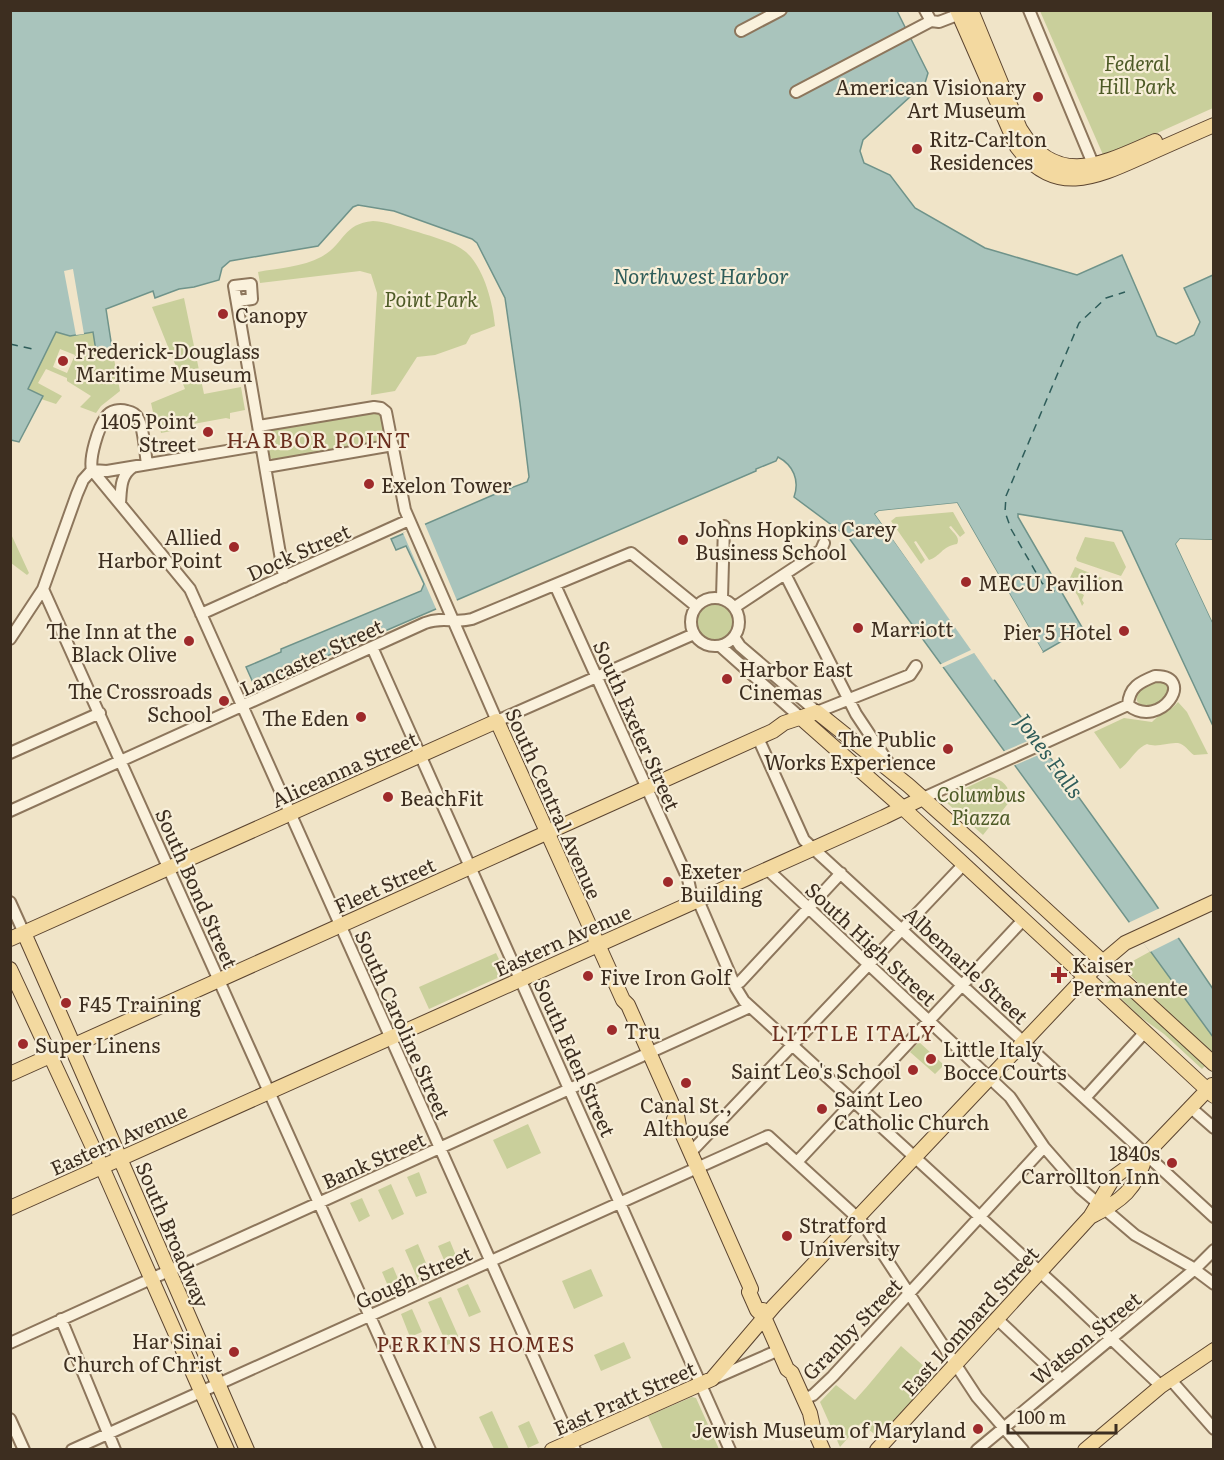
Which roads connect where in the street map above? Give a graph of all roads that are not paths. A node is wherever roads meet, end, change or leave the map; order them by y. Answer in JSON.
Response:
{"nodes":[{"id":1,"x":781,"y":10,"type":"edge"},
{"id":2,"x":926,"y":10,"type":"edge"},
{"id":3,"x":1029,"y":10,"type":"edge"},
{"id":4,"x":963,"y":11,"type":"edge"},
{"id":5,"x":931,"y":21,"type":"junction"},
{"id":6,"x":741,"y":31,"type":"dead end"},
{"id":7,"x":796,"y":92,"type":"dead end"},
{"id":8,"x":1214,"y":114,"type":"edge"},
{"id":9,"x":1214,"y":125,"type":"edge"},
{"id":10,"x":1092,"y":166,"type":"junction"},
{"id":11,"x":238,"y":301,"type":"dead end"},
{"id":12,"x":259,"y":426,"type":"junction"},
{"id":13,"x":262,"y":445,"type":"junction"},
{"id":14,"x":393,"y":445,"type":"junction"},
{"id":15,"x":141,"y":465,"type":"junction"},
{"id":16,"x":266,"y":467,"type":"junction"},
{"id":17,"x":92,"y":470,"type":"junction"},
{"id":18,"x":120,"y":504,"type":"junction"},
{"id":19,"x":410,"y":523,"type":"junction"},
{"id":20,"x":724,"y":526,"type":"dead end"},
{"id":21,"x":824,"y":543,"type":"dead end"},
{"id":22,"x":785,"y":574,"type":"junction"},
{"id":23,"x":284,"y":577,"type":"junction"},
{"id":24,"x":555,"y":585,"type":"junction"},
{"id":25,"x":43,"y":589,"type":"junction"},
{"id":26,"x":722,"y":598,"type":"junction"},
{"id":27,"x":696,"y":606,"type":"junction"},
{"id":28,"x":735,"y":608,"type":"junction"},
{"id":29,"x":201,"y":614,"type":"junction"},
{"id":30,"x":452,"y":621,"type":"junction"},
{"id":31,"x":694,"y":634,"type":"junction"},
{"id":32,"x":734,"y":637,"type":"junction"},
{"id":33,"x":10,"y":639,"type":"edge"},
{"id":34,"x":720,"y":646,"type":"junction"},
{"id":35,"x":372,"y":647,"type":"junction"},
{"id":36,"x":916,"y":666,"type":"dead end"},
{"id":37,"x":597,"y":677,"type":"junction"},
{"id":38,"x":850,"y":699,"type":"junction"},
{"id":39,"x":1128,"y":705,"type":"dead end"},
{"id":40,"x":243,"y":707,"type":"junction"},
{"id":41,"x":817,"y":712,"type":"junction"},
{"id":42,"x":100,"y":713,"type":"junction"},
{"id":43,"x":801,"y":718,"type":"junction"},
{"id":44,"x":497,"y":721,"type":"junction"},
{"id":45,"x":773,"y":731,"type":"junction"},
{"id":46,"x":820,"y":735,"type":"junction"},
{"id":47,"x":758,"y":738,"type":"junction"},
{"id":48,"x":10,"y":753,"type":"edge"},
{"id":49,"x":421,"y":755,"type":"junction"},
{"id":50,"x":121,"y":762,"type":"junction"},
{"id":51,"x":897,"y":776,"type":"junction"},
{"id":52,"x":646,"y":787,"type":"junction"},
{"id":53,"x":923,"y":798,"type":"junction"},
{"id":54,"x":903,"y":807,"type":"junction"},
{"id":55,"x":10,"y":811,"type":"edge"},
{"id":56,"x":291,"y":813,"type":"junction"},
{"id":57,"x":547,"y":832,"type":"junction"},
{"id":58,"x":814,"y":848,"type":"junction"},
{"id":59,"x":964,"y":864,"type":"junction"},
{"id":60,"x":470,"y":866,"type":"junction"},
{"id":61,"x":169,"y":868,"type":"junction"},
{"id":62,"x":767,"y":869,"type":"junction"},
{"id":63,"x":841,"y":873,"type":"junction"},
{"id":64,"x":698,"y":900,"type":"junction"},
{"id":65,"x":10,"y":902,"type":"edge"},
{"id":66,"x":1214,"y":902,"type":"edge"},
{"id":67,"x":809,"y":908,"type":"junction"},
{"id":68,"x":1023,"y":920,"type":"junction"},
{"id":69,"x":340,"y":925,"type":"junction"},
{"id":70,"x":902,"y":929,"type":"junction"},
{"id":71,"x":17,"y":936,"type":"edge"},
{"id":72,"x":597,"y":944,"type":"junction"},
{"id":73,"x":1102,"y":961,"type":"junction"},
{"id":74,"x":868,"y":964,"type":"junction"},
{"id":75,"x":10,"y":969,"type":"edge"},
{"id":76,"x":1085,"y":977,"type":"junction"},
{"id":77,"x":220,"y":979,"type":"junction"},
{"id":78,"x":521,"y":979,"type":"junction"},
{"id":79,"x":735,"y":985,"type":"junction"},
{"id":80,"x":962,"y":985,"type":"junction"},
{"id":81,"x":750,"y":1007,"type":"junction"},
{"id":82,"x":929,"y":1021,"type":"junction"},
{"id":83,"x":1145,"y":1032,"type":"junction"},
{"id":84,"x":390,"y":1037,"type":"junction"},
{"id":85,"x":1024,"y":1041,"type":"junction"},
{"id":86,"x":792,"y":1045,"type":"junction"},
{"id":87,"x":71,"y":1046,"type":"junction"},
{"id":88,"x":646,"y":1054,"type":"junction"},
{"id":89,"x":50,"y":1056,"type":"junction"},
{"id":90,"x":1214,"y":1064,"type":"edge"},
{"id":91,"x":10,"y":1074,"type":"edge"},
{"id":92,"x":990,"y":1078,"type":"junction"},
{"id":93,"x":570,"y":1089,"type":"junction"},
{"id":94,"x":1211,"y":1089,"type":"edge"},
{"id":95,"x":270,"y":1091,"type":"junction"},
{"id":96,"x":1085,"y":1098,"type":"junction"},
{"id":97,"x":853,"y":1101,"type":"junction"},
{"id":98,"x":1190,"y":1107,"type":"junction"},
{"id":99,"x":1214,"y":1128,"type":"edge"},
{"id":100,"x":440,"y":1148,"type":"junction"},
{"id":101,"x":1044,"y":1148,"type":"junction"},
{"id":102,"x":691,"y":1152,"type":"junction"},
{"id":103,"x":1146,"y":1154,"type":"junction"},
{"id":104,"x":914,"y":1157,"type":"junction"},
{"id":105,"x":120,"y":1159,"type":"junction"},
{"id":106,"x":797,"y":1162,"type":"junction"},
{"id":107,"x":102,"y":1167,"type":"junction"},
{"id":108,"x":698,"y":1167,"type":"junction"},
{"id":109,"x":321,"y":1202,"type":"junction"},
{"id":110,"x":621,"y":1202,"type":"junction"},
{"id":111,"x":1101,"y":1206,"type":"junction"},
{"id":112,"x":10,"y":1208,"type":"edge"},
{"id":113,"x":858,"y":1217,"type":"junction"},
{"id":114,"x":980,"y":1217,"type":"junction"},
{"id":115,"x":1214,"y":1217,"type":"edge"},
{"id":116,"x":1214,"y":1250,"type":"edge"},
{"id":117,"x":490,"y":1261,"type":"junction"},
{"id":118,"x":1196,"y":1269,"type":"junction"},
{"id":119,"x":168,"y":1272,"type":"junction"},
{"id":120,"x":1040,"y":1272,"type":"junction"},
{"id":121,"x":152,"y":1279,"type":"junction"},
{"id":122,"x":1214,"y":1284,"type":"edge"},
{"id":123,"x":909,"y":1293,"type":"junction"},
{"id":124,"x":370,"y":1315,"type":"junction"},
{"id":125,"x":764,"y":1317,"type":"junction"},
{"id":126,"x":996,"y":1318,"type":"junction"},
{"id":127,"x":61,"y":1320,"type":"junction"},
{"id":128,"x":1112,"y":1338,"type":"junction"},
{"id":129,"x":10,"y":1343,"type":"edge"},
{"id":130,"x":779,"y":1350,"type":"junction"},
{"id":131,"x":1214,"y":1350,"type":"edge"},
{"id":132,"x":956,"y":1364,"type":"junction"},
{"id":133,"x":787,"y":1369,"type":"junction"},
{"id":134,"x":1061,"y":1379,"type":"junction"},
{"id":135,"x":706,"y":1382,"type":"junction"},
{"id":136,"x":1165,"y":1382,"type":"junction"},
{"id":137,"x":219,"y":1385,"type":"junction"},
{"id":138,"x":202,"y":1392,"type":"junction"},
{"id":139,"x":804,"y":1399,"type":"junction"},
{"id":140,"x":10,"y":1419,"type":"edge"},
{"id":141,"x":813,"y":1427,"type":"junction"},
{"id":142,"x":1004,"y":1427,"type":"junction"},
{"id":143,"x":1214,"y":1429,"type":"edge"},
{"id":144,"x":108,"y":1434,"type":"junction"},
{"id":145,"x":573,"y":1445,"type":"edge"},
{"id":146,"x":24,"y":1449,"type":"edge"},
{"id":147,"x":72,"y":1449,"type":"edge"},
{"id":148,"x":115,"y":1449,"type":"edge"},
{"id":149,"x":228,"y":1449,"type":"edge"},
{"id":150,"x":247,"y":1449,"type":"edge"},
{"id":151,"x":430,"y":1449,"type":"edge"},
{"id":152,"x":552,"y":1449,"type":"edge"},
{"id":153,"x":730,"y":1449,"type":"edge"},
{"id":154,"x":823,"y":1449,"type":"edge"},
{"id":155,"x":877,"y":1449,"type":"edge"},
{"id":156,"x":977,"y":1449,"type":"edge"},
{"id":157,"x":1023,"y":1449,"type":"edge"},
{"id":158,"x":1085,"y":1449,"type":"edge"}],
"edges":[{"from":1,"to":6,"type":"street"},
{"from":2,"to":5,"type":"street"},
{"from":3,"to":10,"type":"street"},
{"from":4,"to":5,"type":"street"},
{"from":4,"to":9,"type":"main road"},
{"from":4,"to":10,"type":"main road"},
{"from":5,"to":7,"type":"street"},
{"from":8,"to":10,"type":"main road"},
{"from":11,"to":12,"type":"street"},
{"from":12,"to":13,"type":"street"},
{"from":12,"to":14,"type":"street","name":"South Central Avenue"},
{"from":13,"to":15,"type":"street"},
{"from":13,"to":16,"type":"street"},
{"from":14,"to":16,"type":"street"},
{"from":14,"to":19,"type":"street","name":"South Central Avenue"},
{"from":15,"to":17,"type":"street"},
{"from":15,"to":17,"type":"street"},
{"from":15,"to":18,"type":"street"},
{"from":16,"to":23,"type":"street"},
{"from":17,"to":18,"type":"street","name":"South Caroline Street"},
{"from":17,"to":25,"type":"street"},
{"from":18,"to":29,"type":"street","name":"South Caroline Street"},
{"from":19,"to":23,"type":"street","name":"Dock Street"},
{"from":19,"to":30,"type":"street","name":"South Central Avenue"},
{"from":20,"to":26,"type":"street"},
{"from":21,"to":22,"type":"street"},
{"from":22,"to":28,"type":"street"},
{"from":22,"to":38,"type":"street"},
{"from":23,"to":29,"type":"street","name":"Dock Street"},
{"from":24,"to":27,"type":"street","name":"Lancaster Street"},
{"from":24,"to":30,"type":"street","name":"Lancaster Street"},
{"from":24,"to":37,"type":"street","name":"South Exeter Street"},
{"from":25,"to":33,"type":"street"},
{"from":25,"to":42,"type":"street","name":"South Bond Street"},
{"from":26,"to":27,"type":"street"},
{"from":26,"to":28,"type":"street"},
{"from":27,"to":31,"type":"street"},
{"from":28,"to":32,"type":"street"},
{"from":29,"to":40,"type":"street","name":"South Caroline Street"},
{"from":30,"to":35,"type":"street","name":"Lancaster Street"},
{"from":30,"to":44,"type":"street","name":"South Central Avenue"},
{"from":31,"to":34,"type":"street"},
{"from":31,"to":37,"type":"street","name":"Aliceanna Street"},
{"from":32,"to":34,"type":"street"},
{"from":32,"to":41,"type":"street"},
{"from":34,"to":43,"type":"street"},
{"from":35,"to":40,"type":"street","name":"Lancaster Street"},
{"from":35,"to":49,"type":"street","name":"South Eden Street"},
{"from":36,"to":38,"type":"street","name":"Fleet Street"},
{"from":37,"to":44,"type":"street","name":"Aliceanna Street"},
{"from":37,"to":52,"type":"street","name":"South Exeter Street"},
{"from":38,"to":41,"type":"street","name":"Fleet Street"},
{"from":38,"to":51,"type":"street"},
{"from":39,"to":53,"type":"street","name":"Eastern Avenue"},
{"from":40,"to":50,"type":"street","name":"Lancaster Street"},
{"from":40,"to":56,"type":"street","name":"South Caroline Street"},
{"from":41,"to":43,"type":"main road","name":"Fleet Street"},
{"from":41,"to":51,"type":"main road"},
{"from":42,"to":48,"type":"street"},
{"from":42,"to":50,"type":"street","name":"South Bond Street"},
{"from":43,"to":45,"type":"main road","name":"Fleet Street"},
{"from":43,"to":46,"type":"main road"},
{"from":44,"to":49,"type":"main road","name":"Aliceanna Street"},
{"from":44,"to":57,"type":"main road","name":"South Central Avenue"},
{"from":45,"to":46,"type":"main road","name":"Fleet Street"},
{"from":45,"to":47,"type":"main road","name":"Fleet Street"},
{"from":46,"to":54,"type":"main road"},
{"from":47,"to":52,"type":"main road","name":"Fleet Street"},
{"from":47,"to":58,"type":"street","name":"Albemarle Street"},
{"from":49,"to":56,"type":"main road","name":"Aliceanna Street"},
{"from":49,"to":60,"type":"street","name":"South Eden Street"},
{"from":50,"to":55,"type":"street","name":"Lancaster Street"},
{"from":50,"to":61,"type":"street","name":"South Bond Street"},
{"from":51,"to":53,"type":"main road"},
{"from":52,"to":57,"type":"main road","name":"Fleet Street"},
{"from":52,"to":64,"type":"street","name":"South Exeter Street"},
{"from":53,"to":54,"type":"main road","name":"Eastern Avenue"},
{"from":53,"to":73,"type":"main road"},
{"from":54,"to":58,"type":"main road","name":"Eastern Avenue"},
{"from":54,"to":59,"type":"main road"},
{"from":56,"to":61,"type":"main road","name":"Aliceanna Street"},
{"from":56,"to":69,"type":"street","name":"South Caroline Street"},
{"from":57,"to":60,"type":"main road","name":"Fleet Street"},
{"from":57,"to":72,"type":"main road","name":"South Central Avenue"},
{"from":58,"to":62,"type":"main road","name":"Eastern Avenue"},
{"from":58,"to":63,"type":"street","name":"Albemarle Street"},
{"from":59,"to":68,"type":"main road"},
{"from":59,"to":70,"type":"street"},
{"from":60,"to":69,"type":"main road","name":"Fleet Street"},
{"from":60,"to":78,"type":"street","name":"South Eden Street"},
{"from":61,"to":71,"type":"main road","name":"Aliceanna Street"},
{"from":61,"to":77,"type":"street","name":"South Bond Street"},
{"from":62,"to":64,"type":"main road","name":"Eastern Avenue"},
{"from":62,"to":67,"type":"street","name":"South High Street"},
{"from":63,"to":67,"type":"street"},
{"from":63,"to":70,"type":"street","name":"Albemarle Street"},
{"from":64,"to":72,"type":"main road","name":"Eastern Avenue"},
{"from":64,"to":79,"type":"street","name":"South Exeter Street"},
{"from":65,"to":71,"type":"street","name":"South Broadway"},
{"from":66,"to":73,"type":"main road","name":"East Pratt Street"},
{"from":67,"to":74,"type":"street","name":"South High Street"},
{"from":67,"to":79,"type":"street"},
{"from":68,"to":76,"type":"main road"},
{"from":68,"to":80,"type":"street"},
{"from":69,"to":77,"type":"main road","name":"Fleet Street"},
{"from":69,"to":84,"type":"street","name":"South Caroline Street"},
{"from":70,"to":74,"type":"street"},
{"from":70,"to":80,"type":"street","name":"Albemarle Street"},
{"from":71,"to":87,"type":"main road","name":"South Broadway"},
{"from":72,"to":78,"type":"main road","name":"Eastern Avenue"},
{"from":72,"to":88,"type":"main road","name":"South Central Avenue"},
{"from":73,"to":76,"type":"main road","name":"East Pratt Street"},
{"from":73,"to":90,"type":"main road"},
{"from":74,"to":82,"type":"street","name":"South High Street"},
{"from":74,"to":86,"type":"street"},
{"from":75,"to":89,"type":"main road","name":"South Broadway"},
{"from":76,"to":83,"type":"main road"},
{"from":76,"to":85,"type":"main road","name":"East Pratt Street"},
{"from":77,"to":87,"type":"main road","name":"Fleet Street"},
{"from":77,"to":95,"type":"street","name":"South Bond Street"},
{"from":78,"to":84,"type":"main road","name":"Eastern Avenue"},
{"from":78,"to":93,"type":"street","name":"South Eden Street"},
{"from":79,"to":81,"type":"street","name":"South Exeter Street"},
{"from":80,"to":82,"type":"street"},
{"from":80,"to":85,"type":"street","name":"Albemarle Street"},
{"from":81,"to":86,"type":"street","name":"South Exeter Street"},
{"from":81,"to":88,"type":"street","name":"Bank Street"},
{"from":82,"to":92,"type":"street","name":"South High Street"},
{"from":82,"to":97,"type":"street"},
{"from":83,"to":94,"type":"main road"},
{"from":83,"to":96,"type":"street"},
{"from":84,"to":95,"type":"main road","name":"Eastern Avenue"},
{"from":84,"to":100,"type":"street","name":"South Caroline Street"},
{"from":85,"to":92,"type":"main road","name":"East Pratt Street"},
{"from":85,"to":96,"type":"street","name":"Albemarle Street"},
{"from":86,"to":97,"type":"street","name":"South Exeter Street"},
{"from":86,"to":102,"type":"street"},
{"from":87,"to":89,"type":"main road","name":"Fleet Street"},
{"from":87,"to":105,"type":"main road","name":"South Broadway"},
{"from":88,"to":93,"type":"street","name":"Bank Street"},
{"from":88,"to":102,"type":"main road","name":"South Central Avenue"},
{"from":89,"to":91,"type":"main road","name":"Fleet Street"},
{"from":89,"to":107,"type":"main road","name":"South Broadway"},
{"from":92,"to":101,"type":"street","name":"South High Street"},
{"from":92,"to":104,"type":"main road","name":"East Pratt Street"},
{"from":93,"to":100,"type":"street","name":"Bank Street"},
{"from":93,"to":110,"type":"street","name":"South Eden Street"},
{"from":94,"to":98,"type":"main road","name":"East Lombard Street"},
{"from":95,"to":105,"type":"main road","name":"Eastern Avenue"},
{"from":95,"to":109,"type":"street","name":"South Bond Street"},
{"from":96,"to":103,"type":"street","name":"Albemarle Street"},
{"from":97,"to":104,"type":"street","name":"South Exeter Street"},
{"from":97,"to":106,"type":"street"},
{"from":98,"to":99,"type":"street"},
{"from":98,"to":103,"type":"main road","name":"East Lombard Street"},
{"from":100,"to":109,"type":"street","name":"Bank Street"},
{"from":100,"to":117,"type":"street","name":"South Caroline Street"},
{"from":101,"to":111,"type":"street","name":"South High Street"},
{"from":101,"to":114,"type":"street","name":"Granby Street"},
{"from":102,"to":108,"type":"main road","name":"South Central Avenue"},
{"from":103,"to":111,"type":"main road","name":"East Lombard Street"},
{"from":103,"to":111,"type":"main road","name":"East Lombard Street"},
{"from":103,"to":115,"type":"street","name":"Albemarle Street"},
{"from":104,"to":113,"type":"main road","name":"East Pratt Street"},
{"from":104,"to":114,"type":"street","name":"South Exeter Street"},
{"from":105,"to":107,"type":"main road","name":"Eastern Avenue"},
{"from":105,"to":119,"type":"main road","name":"South Broadway"},
{"from":106,"to":108,"type":"street","name":"Gough Street"},
{"from":106,"to":113,"type":"street"},
{"from":107,"to":112,"type":"main road","name":"Eastern Avenue"},
{"from":107,"to":121,"type":"main road","name":"South Broadway"},
{"from":108,"to":110,"type":"street","name":"Gough Street"},
{"from":108,"to":125,"type":"main road","name":"South Central Avenue"},
{"from":109,"to":119,"type":"street","name":"Bank Street"},
{"from":109,"to":124,"type":"street","name":"South Bond Street"},
{"from":110,"to":117,"type":"street","name":"Gough Street"},
{"from":110,"to":135,"type":"street","name":"South Eden Street"},
{"from":111,"to":118,"type":"street","name":"South High Street"},
{"from":111,"to":120,"type":"main road","name":"East Lombard Street"},
{"from":113,"to":123,"type":"street"},
{"from":113,"to":125,"type":"main road","name":"East Pratt Street"},
{"from":114,"to":120,"type":"street","name":"South Exeter Street"},
{"from":114,"to":123,"type":"street","name":"Granby Street"},
{"from":116,"to":118,"type":"street","name":"Watson Street"},
{"from":117,"to":124,"type":"street","name":"Gough Street"},
{"from":117,"to":145,"type":"street","name":"South Caroline Street"},
{"from":118,"to":122,"type":"street","name":"South High Street"},
{"from":118,"to":128,"type":"street","name":"Watson Street"},
{"from":119,"to":121,"type":"street","name":"Bank Street"},
{"from":119,"to":137,"type":"main road","name":"South Broadway"},
{"from":120,"to":126,"type":"main road","name":"East Lombard Street"},
{"from":120,"to":128,"type":"street","name":"South Exeter Street"},
{"from":121,"to":127,"type":"street","name":"Bank Street"},
{"from":121,"to":138,"type":"main road","name":"South Broadway"},
{"from":123,"to":132,"type":"street"},
{"from":123,"to":139,"type":"street","name":"Granby Street"},
{"from":124,"to":137,"type":"street","name":"Gough Street"},
{"from":124,"to":151,"type":"street","name":"South Bond Street"},
{"from":125,"to":130,"type":"main road","name":"South Central Avenue"},
{"from":125,"to":135,"type":"main road","name":"East Pratt Street"},
{"from":126,"to":132,"type":"main road","name":"East Lombard Street"},
{"from":126,"to":134,"type":"street"},
{"from":127,"to":129,"type":"street","name":"Bank Street"},
{"from":127,"to":144,"type":"street"},
{"from":128,"to":134,"type":"street","name":"Watson Street"},
{"from":128,"to":136,"type":"street","name":"South Exeter Street"},
{"from":130,"to":133,"type":"main road","name":"South Central Avenue"},
{"from":130,"to":135,"type":"street","name":"East Pratt Street"},
{"from":131,"to":136,"type":"main road"},
{"from":132,"to":142,"type":"street"},
{"from":132,"to":155,"type":"main road","name":"East Lombard Street"},
{"from":133,"to":139,"type":"main road","name":"South Central Avenue"},
{"from":133,"to":141,"type":"main road","name":"South Central Avenue"},
{"from":134,"to":142,"type":"street","name":"Watson Street"},
{"from":135,"to":145,"type":"main road","name":"East Pratt Street"},
{"from":135,"to":153,"type":"street","name":"South Eden Street"},
{"from":136,"to":143,"type":"street","name":"South Exeter Street"},
{"from":136,"to":158,"type":"main road"},
{"from":137,"to":138,"type":"street","name":"Gough Street"},
{"from":137,"to":150,"type":"main road","name":"South Broadway"},
{"from":138,"to":144,"type":"street","name":"Gough Street"},
{"from":138,"to":149,"type":"main road","name":"South Broadway"},
{"from":139,"to":141,"type":"main road","name":"South Central Avenue"},
{"from":140,"to":146,"type":"street"},
{"from":141,"to":154,"type":"main road","name":"South Central Avenue"},
{"from":142,"to":156,"type":"street","name":"Watson Street"},
{"from":142,"to":157,"type":"street"},
{"from":144,"to":147,"type":"street","name":"Gough Street"},
{"from":144,"to":148,"type":"street"},
{"from":145,"to":152,"type":"main road","name":"East Pratt Street"}]}
